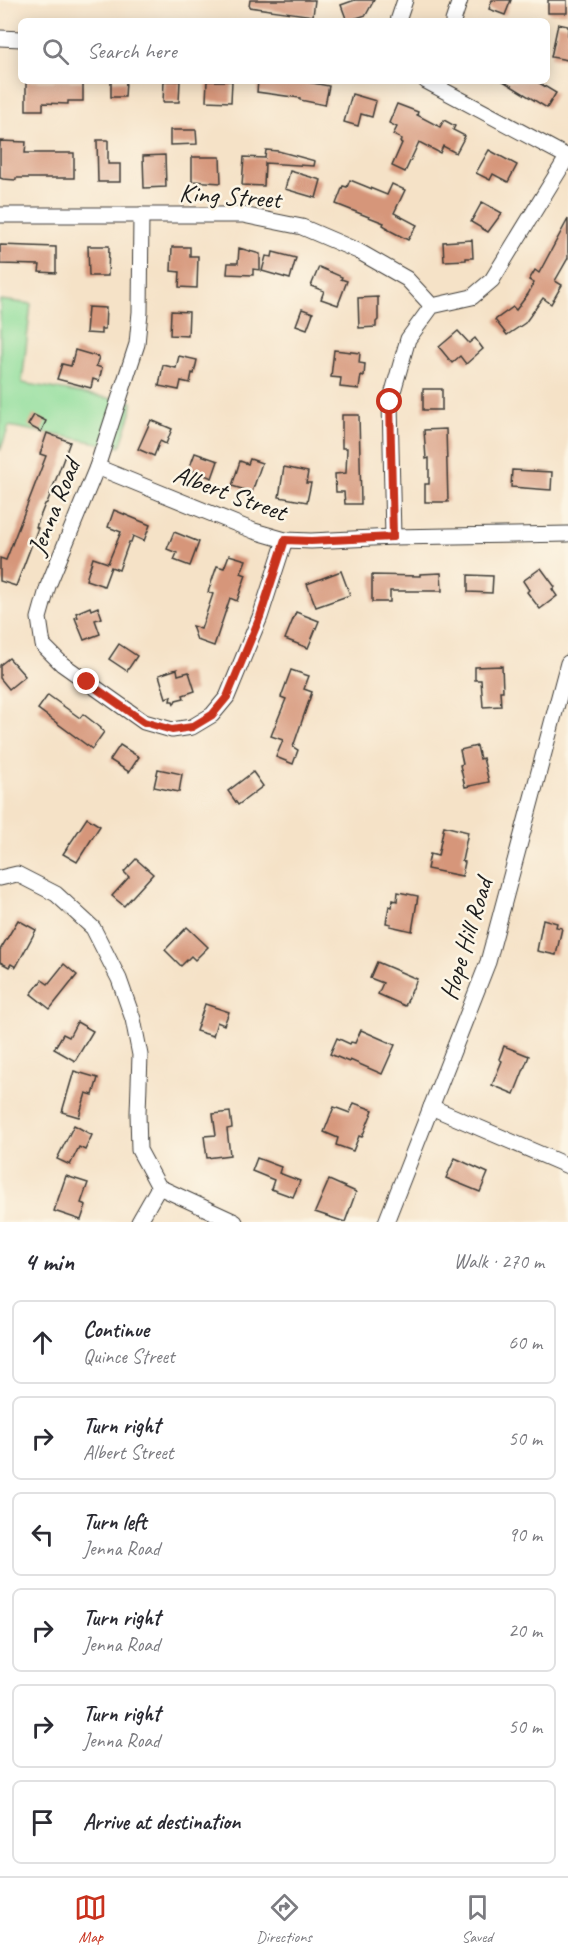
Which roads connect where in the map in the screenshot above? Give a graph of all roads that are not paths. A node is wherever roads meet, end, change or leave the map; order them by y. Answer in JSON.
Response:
{"nodes":[{"id":1,"x":405,"y":0,"type":"edge"},
{"id":2,"x":460,"y":0,"type":"edge"},
{"id":3,"x":399,"y":18,"type":"edge"},
{"id":4,"x":454,"y":18,"type":"edge"},
{"id":5,"x":0,"y":38,"type":"edge"},
{"id":6,"x":18,"y":39,"type":"edge"},
{"id":7,"x":434,"y":84,"type":"edge"},
{"id":8,"x":568,"y":157,"type":"edge"},
{"id":9,"x":0,"y":215,"type":"edge"},
{"id":10,"x":141,"y":215,"type":"junction"},
{"id":11,"x":432,"y":306,"type":"junction"},
{"id":12,"x":97,"y":467,"type":"junction"},
{"id":13,"x":568,"y":534,"type":"edge"},
{"id":14,"x":393,"y":537,"type":"junction"},
{"id":15,"x":285,"y":540,"type":"junction"},
{"id":16,"x":568,"y":663,"type":"edge"},
{"id":17,"x":0,"y":878,"type":"edge"},
{"id":18,"x":431,"y":1107,"type":"junction"},
{"id":19,"x":568,"y":1166,"type":"edge"},
{"id":20,"x":159,"y":1187,"type":"junction"},
{"id":21,"x":139,"y":1222,"type":"edge"},
{"id":22,"x":235,"y":1222,"type":"edge"},
{"id":23,"x":386,"y":1222,"type":"edge"}],
"edges":[{"from":1,"to":3,"type":"street"},
{"from":2,"to":4,"type":"street"},
{"from":5,"to":6,"type":"street"},
{"from":7,"to":8,"type":"street"},
{"from":8,"to":11,"type":"street"},
{"from":9,"to":10,"type":"street","name":"King Street"},
{"from":10,"to":11,"type":"street","name":"King Street"},
{"from":10,"to":12,"type":"street","name":"Jenna Road"},
{"from":11,"to":14,"type":"street"},
{"from":12,"to":15,"type":"street","name":"Albert Street"},
{"from":12,"to":15,"type":"street","name":"Jenna Road"},
{"from":13,"to":14,"type":"street","name":"Albert Street"},
{"from":14,"to":15,"type":"street","name":"Albert Street"},
{"from":16,"to":18,"type":"street","name":"Hope Hill Road"},
{"from":17,"to":20,"type":"street"},
{"from":18,"to":19,"type":"street"},
{"from":18,"to":23,"type":"street","name":"Hope Hill Road"},
{"from":20,"to":21,"type":"street"},
{"from":20,"to":22,"type":"street"}]}
